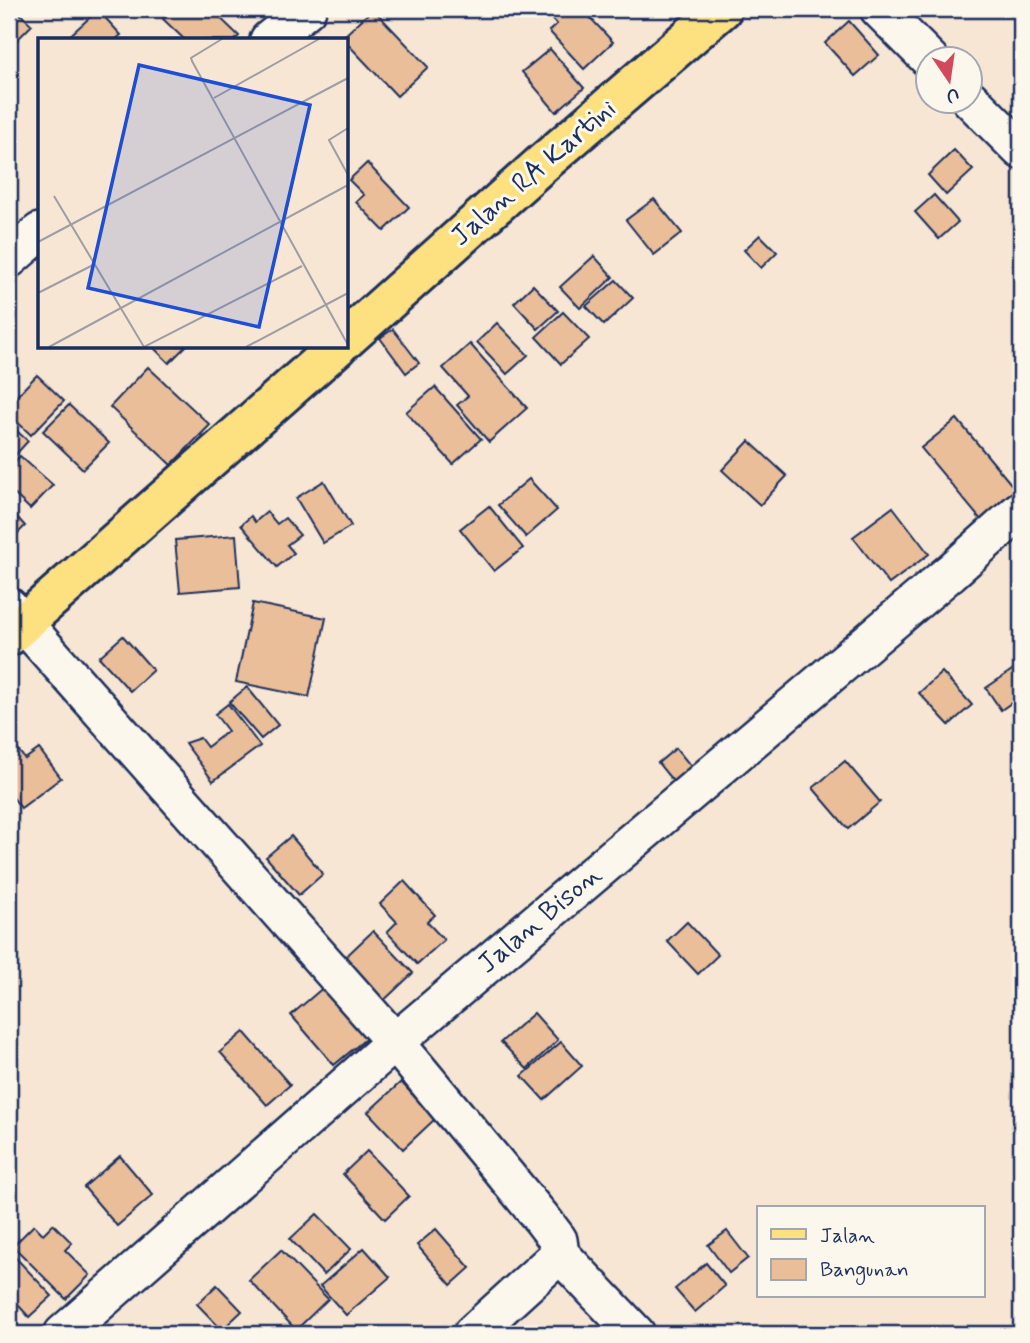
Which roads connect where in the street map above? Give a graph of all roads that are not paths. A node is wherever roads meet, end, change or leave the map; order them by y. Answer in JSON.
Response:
{"nodes":[{"id":1,"x":307,"y":9,"type":"edge"},
{"id":2,"x":722,"y":9,"type":"edge"},
{"id":3,"x":879,"y":9,"type":"edge"},
{"id":4,"x":271,"y":38,"type":"edge"},
{"id":5,"x":916,"y":46,"type":"edge"},
{"id":6,"x":984,"y":112,"type":"edge"},
{"id":7,"x":1021,"y":149,"type":"edge"},
{"id":8,"x":38,"y":234,"type":"edge"},
{"id":9,"x":9,"y":259,"type":"edge"},
{"id":10,"x":348,"y":337,"type":"edge"},
{"id":11,"x":336,"y":348,"type":"edge"},
{"id":12,"x":1021,"y":510,"type":"edge"},
{"id":13,"x":14,"y":623,"type":"edge"},
{"id":14,"x":395,"y":1042,"type":"junction"},
{"id":15,"x":560,"y":1254,"type":"junction"},
{"id":16,"x":63,"y":1334,"type":"edge"},
{"id":17,"x":472,"y":1334,"type":"edge"},
{"id":18,"x":636,"y":1334,"type":"edge"}],
"edges":[{"from":1,"to":4,"type":"street"},
{"from":2,"to":10,"type":"main road","name":"Jalan RA Kartini"},
{"from":3,"to":5,"type":"street"},
{"from":6,"to":7,"type":"street"},
{"from":8,"to":9,"type":"street"},
{"from":11,"to":13,"type":"main road"},
{"from":12,"to":14,"type":"street","name":"Jalan Bison"},
{"from":13,"to":14,"type":"street"},
{"from":14,"to":15,"type":"street"},
{"from":14,"to":16,"type":"street","name":"Jalan Bison"},
{"from":15,"to":17,"type":"street"},
{"from":15,"to":18,"type":"street"}]}
